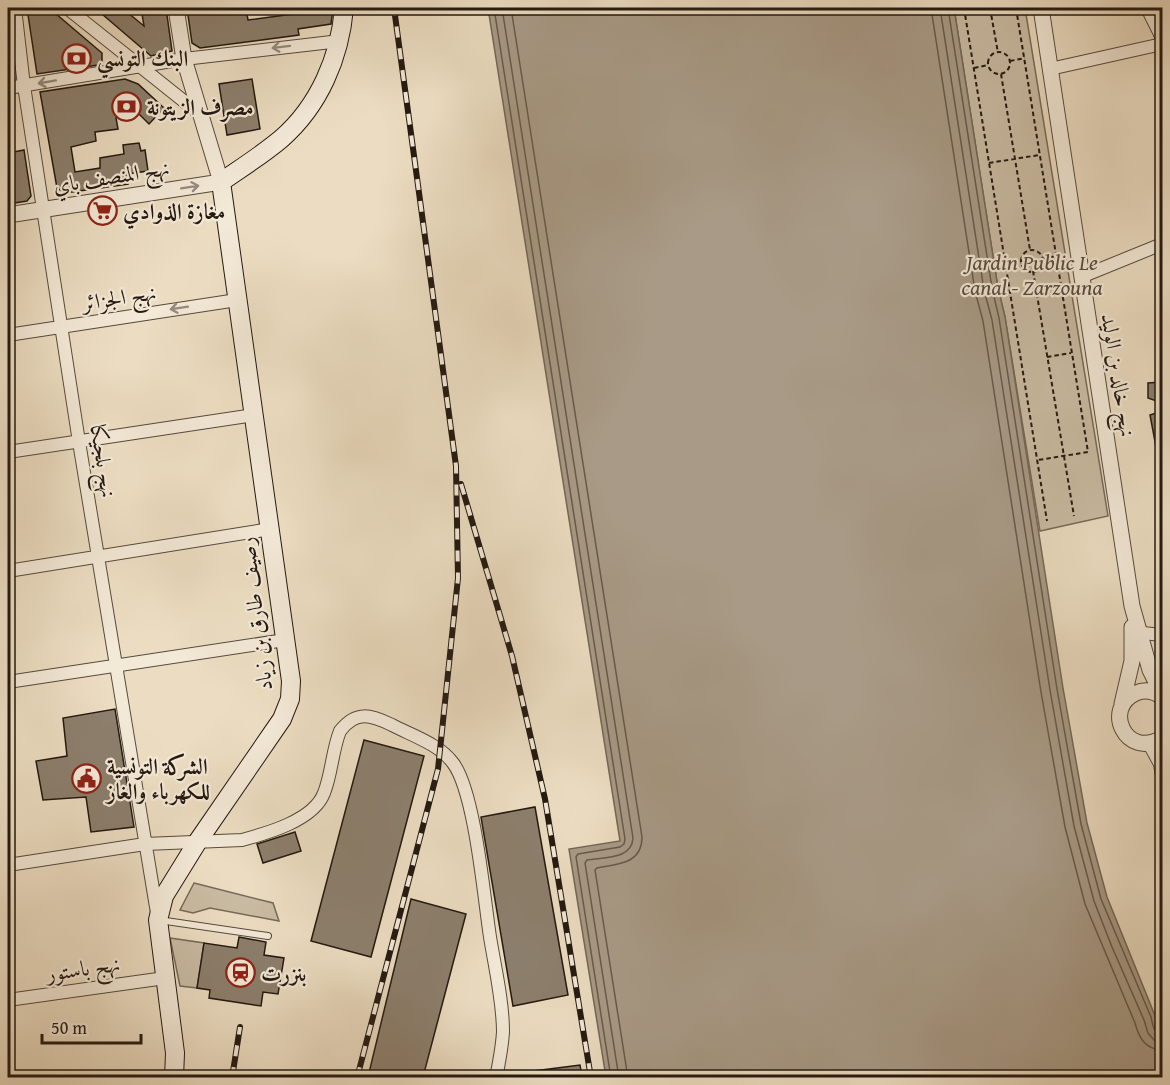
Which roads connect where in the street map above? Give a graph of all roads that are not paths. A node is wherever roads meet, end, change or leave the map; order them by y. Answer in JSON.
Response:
{"nodes":[{"id":1,"x":15,"y":8,"type":"edge"},
{"id":2,"x":66,"y":8,"type":"edge"},
{"id":3,"x":176,"y":8,"type":"edge"},
{"id":4,"x":344,"y":8,"type":"edge"},
{"id":5,"x":1041,"y":8,"type":"edge"},
{"id":6,"x":1146,"y":8,"type":"edge"},
{"id":7,"x":1162,"y":38,"type":"edge"},
{"id":8,"x":339,"y":40,"type":"junction"},
{"id":9,"x":1162,"y":44,"type":"edge"},
{"id":10,"x":183,"y":59,"type":"junction"},
{"id":11,"x":141,"y":66,"type":"junction"},
{"id":12,"x":1050,"y":69,"type":"junction"},
{"id":13,"x":24,"y":86,"type":"junction"},
{"id":14,"x":8,"y":88,"type":"edge"},
{"id":15,"x":200,"y":114,"type":"junction"},
{"id":16,"x":221,"y":182,"type":"junction"},
{"id":17,"x":44,"y":210,"type":"junction"},
{"id":18,"x":8,"y":215,"type":"edge"},
{"id":19,"x":1162,"y":244,"type":"edge"},
{"id":20,"x":1081,"y":277,"type":"junction"},
{"id":21,"x":237,"y":300,"type":"junction"},
{"id":22,"x":62,"y":327,"type":"junction"},
{"id":23,"x":8,"y":335,"type":"edge"},
{"id":24,"x":254,"y":415,"type":"junction"},
{"id":25,"x":80,"y":442,"type":"junction"},
{"id":26,"x":8,"y":452,"type":"edge"},
{"id":27,"x":270,"y":529,"type":"junction"},
{"id":28,"x":98,"y":556,"type":"junction"},
{"id":29,"x":8,"y":571,"type":"edge"},
{"id":30,"x":1136,"y":632,"type":"junction"},
{"id":31,"x":1162,"y":635,"type":"edge"},
{"id":32,"x":285,"y":640,"type":"junction"},
{"id":33,"x":116,"y":665,"type":"junction"},
{"id":34,"x":8,"y":682,"type":"edge"},
{"id":35,"x":1162,"y":695,"type":"edge"},
{"id":36,"x":1122,"y":706,"type":"junction"},
{"id":37,"x":1157,"y":741,"type":"edge"},
{"id":38,"x":1162,"y":776,"type":"edge"},
{"id":39,"x":198,"y":841,"type":"junction"},
{"id":40,"x":145,"y":844,"type":"junction"},
{"id":41,"x":8,"y":866,"type":"edge"},
{"id":42,"x":159,"y":920,"type":"junction"},
{"id":43,"x":268,"y":936,"type":"dead end"},
{"id":44,"x":165,"y":978,"type":"junction"},
{"id":45,"x":8,"y":1000,"type":"edge"},
{"id":46,"x":174,"y":1077,"type":"edge"},
{"id":47,"x":496,"y":1077,"type":"edge"}],
"edges":[{"from":1,"to":13,"type":"street","name":"نهج بلجيكا"},
{"from":2,"to":11,"type":"street"},
{"from":3,"to":10,"type":"street","name":"رصيف طارق بن زياد"},
{"from":4,"to":8,"type":"main road"},
{"from":5,"to":12,"type":"street","name":"نهج خالد بن الوليد"},
{"from":6,"to":7,"type":"street"},
{"from":8,"to":10,"type":"street","one_way":true},
{"from":8,"to":16,"type":"main road"},
{"from":9,"to":12,"type":"street"},
{"from":10,"to":11,"type":"street"},
{"from":10,"to":15,"type":"street","name":"رصيف طارق بن زياد"},
{"from":11,"to":13,"type":"street","one_way":true},
{"from":11,"to":15,"type":"street"},
{"from":12,"to":20,"type":"street","name":"نهج خالد بن الوليد"},
{"from":13,"to":14,"type":"street"},
{"from":13,"to":17,"type":"street","name":"نهج بلجيكا"},
{"from":15,"to":16,"type":"street","name":"رصيف طارق بن زياد"},
{"from":17,"to":16,"type":"street","name":"نهج المنصف باي","one_way":true},
{"from":16,"to":21,"type":"main road","name":"رصيف طارق بن زياد"},
{"from":17,"to":18,"type":"street","name":"نهج المنصف باي"},
{"from":17,"to":22,"type":"street","name":"نهج بلجيكا"},
{"from":19,"to":20,"type":"street"},
{"from":20,"to":30,"type":"street","name":"نهج خالد بن الوليد"},
{"from":21,"to":22,"type":"street","name":"نهج الجزائر","one_way":true},
{"from":21,"to":24,"type":"main road","name":"رصيف طارق بن زياد"},
{"from":22,"to":23,"type":"street","name":"نهج الجزائر"},
{"from":22,"to":25,"type":"street","name":"نهج بلجيكا"},
{"from":24,"to":25,"type":"street"},
{"from":24,"to":27,"type":"main road","name":"رصيف طارق بن زياد"},
{"from":25,"to":26,"type":"street"},
{"from":25,"to":28,"type":"street","name":"نهج بلجيكا"},
{"from":27,"to":28,"type":"street"},
{"from":27,"to":32,"type":"main road","name":"رصيف طارق بن زياد"},
{"from":28,"to":29,"type":"street"},
{"from":28,"to":33,"type":"street","name":"نهج بلجيكا"},
{"from":30,"to":31,"type":"street"},
{"from":30,"to":35,"type":"street","name":"نهج خالد بن الوليد"},
{"from":30,"to":36,"type":"street","name":"نهج خالد بن الوليد"},
{"from":32,"to":33,"type":"street"},
{"from":32,"to":39,"type":"main road","name":"رصيف طارق بن زياد"},
{"from":33,"to":34,"type":"street"},
{"from":33,"to":40,"type":"street","name":"نهج بلجيكا"},
{"from":35,"to":36,"type":"street"},
{"from":36,"to":37,"type":"street"},
{"from":37,"to":38,"type":"street"},
{"from":39,"to":40,"type":"street"},
{"from":39,"to":42,"type":"main road","name":"رصيف طارق بن زياد"},
{"from":39,"to":47,"type":"street"},
{"from":40,"to":41,"type":"street"},
{"from":40,"to":42,"type":"street","name":"نهج بلجيكا"},
{"from":42,"to":43,"type":"lane"},
{"from":42,"to":44,"type":"main road","name":"رصيف طارق بن زياد"},
{"from":44,"to":45,"type":"street","name":"نهج باستور"},
{"from":44,"to":46,"type":"main road","name":"رصيف طارق بن زياد"}]}
